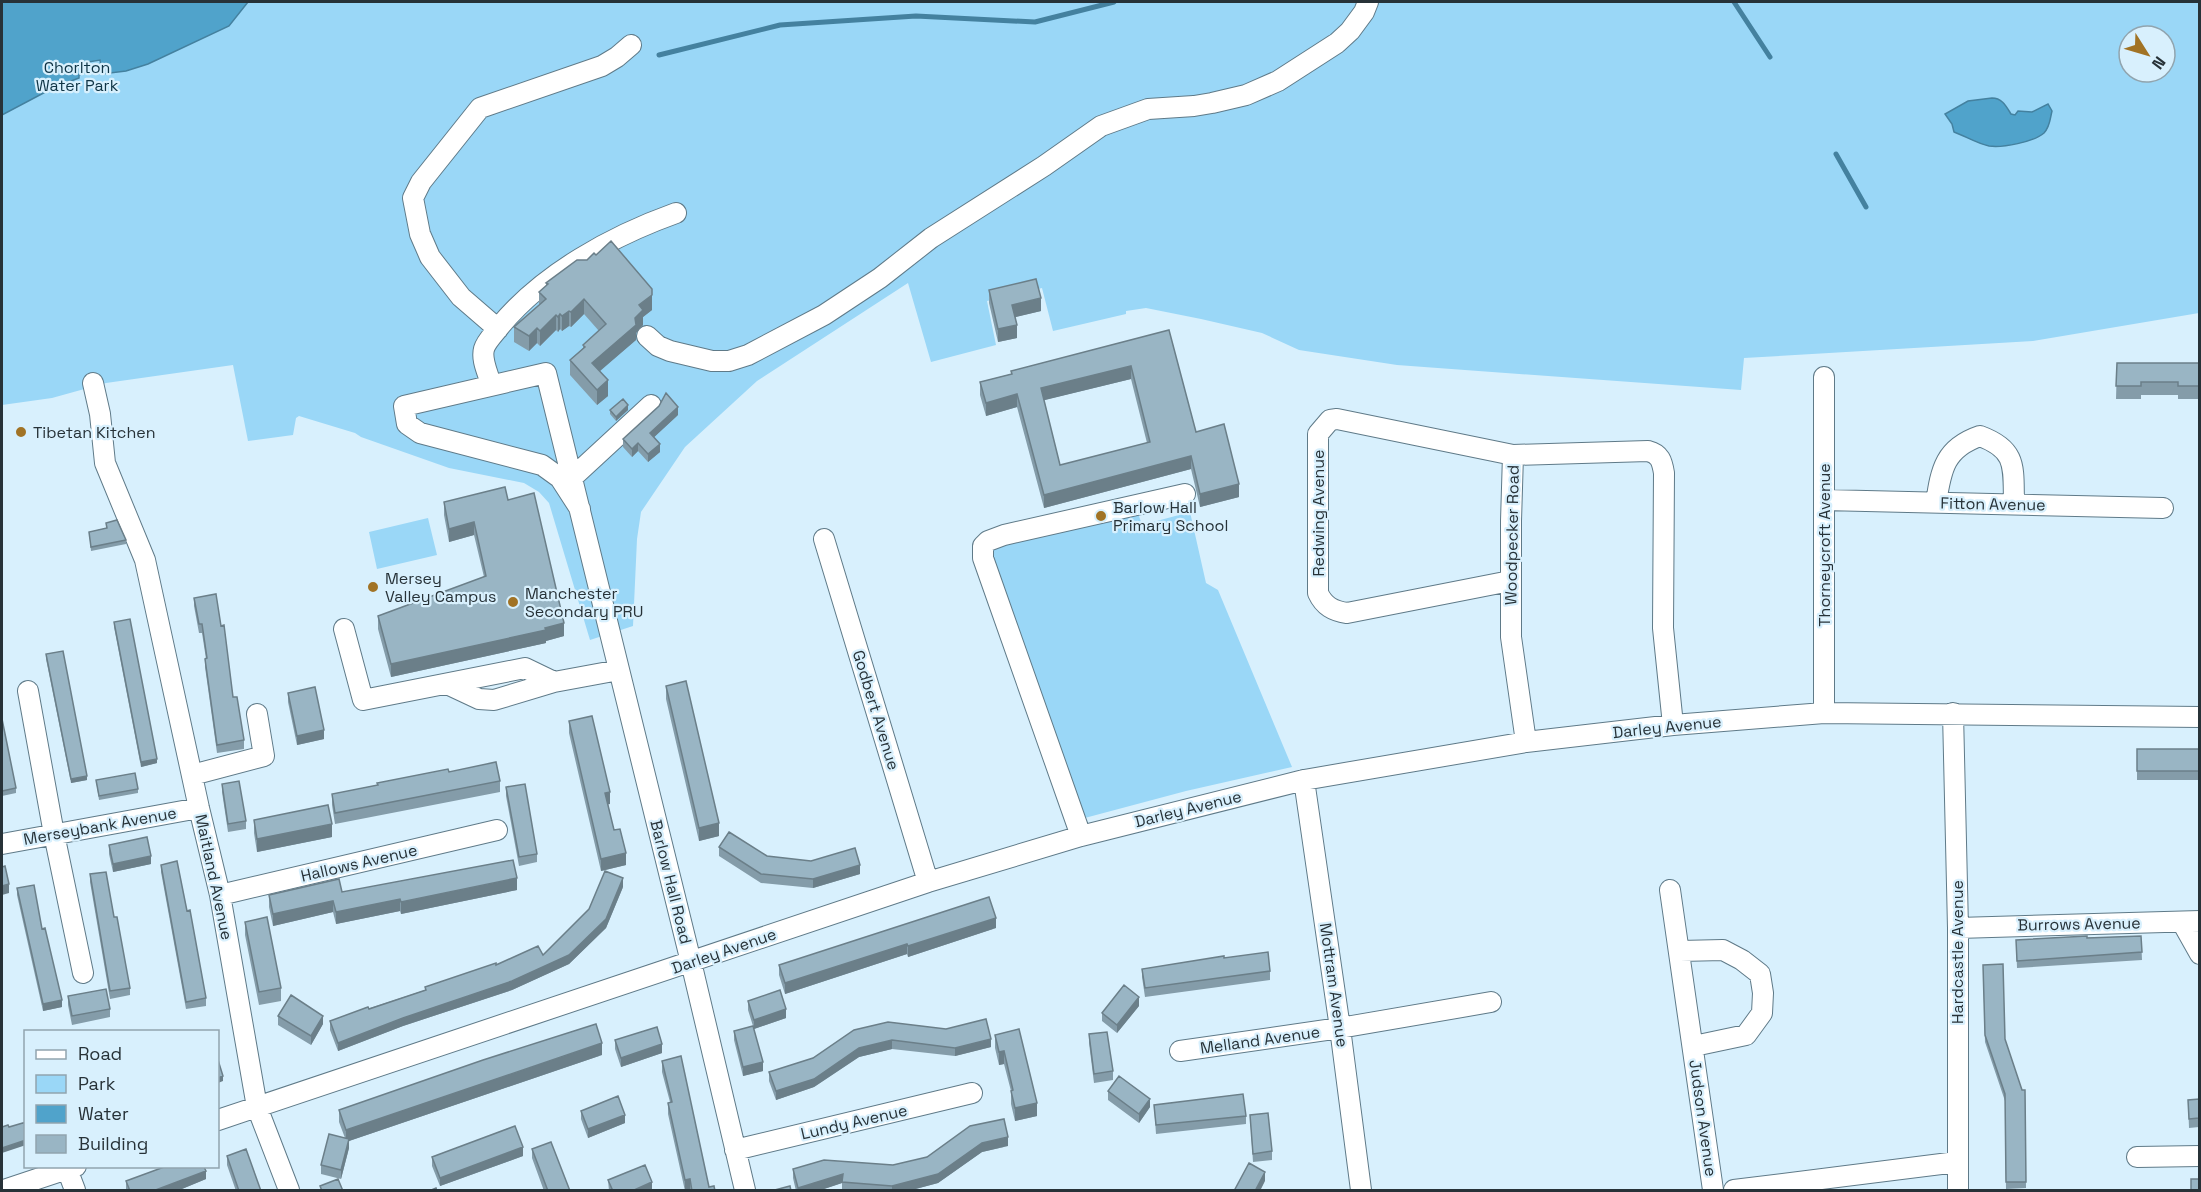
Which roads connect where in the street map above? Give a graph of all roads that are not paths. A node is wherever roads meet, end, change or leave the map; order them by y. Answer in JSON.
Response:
{"nodes":[{"id":1,"x":1368,"y":2,"type":"edge"},
{"id":2,"x":631,"y":45,"type":"dead end"},
{"id":3,"x":676,"y":213,"type":"dead end"},
{"id":4,"x":498,"y":329,"type":"junction"},
{"id":5,"x":647,"y":336,"type":"dead end"},
{"id":6,"x":1824,"y":377,"type":"dead end"},
{"id":7,"x":93,"y":383,"type":"dead end"},
{"id":8,"x":491,"y":384,"type":"junction"},
{"id":9,"x":651,"y":405,"type":"dead end"},
{"id":10,"x":1513,"y":456,"type":"junction"},
{"id":11,"x":573,"y":477,"type":"junction"},
{"id":12,"x":1185,"y":494,"type":"dead end"},
{"id":13,"x":1824,"y":500,"type":"junction"},
{"id":14,"x":1936,"y":503,"type":"junction"},
{"id":15,"x":2014,"y":504,"type":"junction"},
{"id":16,"x":2163,"y":508,"type":"dead end"},
{"id":17,"x":580,"y":509,"type":"junction"},
{"id":18,"x":824,"y":539,"type":"dead end"},
{"id":19,"x":1510,"y":581,"type":"junction"},
{"id":20,"x":344,"y":629,"type":"dead end"},
{"id":21,"x":619,"y":670,"type":"junction"},
{"id":22,"x":28,"y":692,"type":"dead end"},
{"id":23,"x":1824,"y":712,"type":"junction"},
{"id":24,"x":1953,"y":713,"type":"junction"},
{"id":25,"x":257,"y":714,"type":"dead end"},
{"id":26,"x":2199,"y":717,"type":"edge"},
{"id":27,"x":1673,"y":725,"type":"junction"},
{"id":28,"x":1526,"y":742,"type":"junction"},
{"id":29,"x":192,"y":775,"type":"junction"},
{"id":30,"x":1304,"y":780,"type":"junction"},
{"id":31,"x":199,"y":808,"type":"junction"},
{"id":32,"x":497,"y":830,"type":"dead end"},
{"id":33,"x":54,"y":834,"type":"junction"},
{"id":34,"x":1081,"y":836,"type":"junction"},
{"id":35,"x":2,"y":844,"type":"edge"},
{"id":36,"x":928,"y":882,"type":"junction"},
{"id":37,"x":1670,"y":890,"type":"dead end"},
{"id":38,"x":220,"y":895,"type":"junction"},
{"id":39,"x":2191,"y":921,"type":"edge"},
{"id":40,"x":1958,"y":927,"type":"junction"},
{"id":41,"x":1680,"y":951,"type":"junction"},
{"id":42,"x":2199,"y":954,"type":"edge"},
{"id":43,"x":691,"y":962,"type":"junction"},
{"id":44,"x":84,"y":973,"type":"dead end"},
{"id":45,"x":1491,"y":1002,"type":"dead end"},
{"id":46,"x":1340,"y":1028,"type":"junction"},
{"id":47,"x":1694,"y":1046,"type":"junction"},
{"id":48,"x":1180,"y":1051,"type":"dead end"},
{"id":49,"x":972,"y":1093,"type":"dead end"},
{"id":50,"x":257,"y":1107,"type":"junction"},
{"id":51,"x":219,"y":1120,"type":"edge"},
{"id":52,"x":735,"y":1150,"type":"junction"},
{"id":53,"x":2199,"y":1156,"type":"edge"},
{"id":54,"x":2137,"y":1157,"type":"dead end"},
{"id":55,"x":1957,"y":1162,"type":"junction"},
{"id":56,"x":72,"y":1168,"type":"edge"},
{"id":57,"x":4,"y":1191,"type":"edge"},
{"id":58,"x":75,"y":1191,"type":"edge"},
{"id":59,"x":289,"y":1191,"type":"edge"},
{"id":60,"x":745,"y":1191,"type":"edge"},
{"id":61,"x":1361,"y":1191,"type":"edge"},
{"id":62,"x":1713,"y":1191,"type":"edge"},
{"id":63,"x":1734,"y":1191,"type":"edge"},
{"id":64,"x":1959,"y":1191,"type":"edge"}],
"edges":[{"from":1,"to":5,"type":"street"},
{"from":2,"to":4,"type":"street"},
{"from":3,"to":4,"type":"street"},
{"from":4,"to":8,"type":"street"},
{"from":6,"to":13,"type":"street","name":"Thorneycroft Avenue"},
{"from":7,"to":29,"type":"street","name":"Maitland Avenue"},
{"from":8,"to":11,"type":"street","name":"Barlow Hall Road"},
{"from":8,"to":17,"type":"street"},
{"from":9,"to":11,"type":"street"},
{"from":10,"to":19,"type":"street","name":"Woodpecker Road"},
{"from":10,"to":19,"type":"street","name":"Redwing Avenue"},
{"from":10,"to":27,"type":"street","name":"Woodpecker Road"},
{"from":11,"to":17,"type":"street","name":"Barlow Hall Road"},
{"from":12,"to":34,"type":"street"},
{"from":13,"to":14,"type":"street","name":"Fitton Avenue"},
{"from":13,"to":23,"type":"street","name":"Thorneycroft Avenue"},
{"from":14,"to":15,"type":"street","name":"Fitton Avenue"},
{"from":14,"to":15,"type":"street"},
{"from":15,"to":16,"type":"street","name":"Fitton Avenue"},
{"from":17,"to":21,"type":"street","name":"Barlow Hall Road"},
{"from":18,"to":36,"type":"street","name":"Godbert Avenue"},
{"from":19,"to":28,"type":"street","name":"Woodpecker Road"},
{"from":20,"to":21,"type":"street"},
{"from":21,"to":43,"type":"street","name":"Barlow Hall Road"},
{"from":22,"to":33,"type":"street"},
{"from":23,"to":24,"type":"street","name":"Darley Avenue"},
{"from":23,"to":27,"type":"street","name":"Darley Avenue"},
{"from":24,"to":26,"type":"street","name":"Darley Avenue"},
{"from":24,"to":40,"type":"street","name":"Hardcastle Avenue"},
{"from":25,"to":29,"type":"street"},
{"from":27,"to":28,"type":"street","name":"Darley Avenue"},
{"from":28,"to":30,"type":"street","name":"Darley Avenue"},
{"from":29,"to":31,"type":"street","name":"Maitland Avenue"},
{"from":30,"to":34,"type":"street","name":"Darley Avenue"},
{"from":30,"to":46,"type":"street","name":"Mottram Avenue"},
{"from":31,"to":33,"type":"street","name":"Merseybank Avenue"},
{"from":31,"to":38,"type":"street","name":"Maitland Avenue"},
{"from":32,"to":38,"type":"street","name":"Hallows Avenue"},
{"from":33,"to":35,"type":"street","name":"Merseybank Avenue"},
{"from":33,"to":44,"type":"street"},
{"from":34,"to":36,"type":"street","name":"Darley Avenue"},
{"from":36,"to":43,"type":"street","name":"Darley Avenue"},
{"from":37,"to":41,"type":"street","name":"Judson Avenue"},
{"from":38,"to":50,"type":"street","name":"Maitland Avenue"},
{"from":39,"to":40,"type":"street","name":"Burrows Avenue"},
{"from":39,"to":42,"type":"street"},
{"from":40,"to":55,"type":"street","name":"Hardcastle Avenue"},
{"from":41,"to":47,"type":"street","name":"Judson Avenue"},
{"from":41,"to":47,"type":"street","name":"Judson Avenue"},
{"from":43,"to":50,"type":"street","name":"Darley Avenue"},
{"from":43,"to":52,"type":"street","name":"Barlow Hall Road"},
{"from":45,"to":46,"type":"street","name":"Melland Avenue"},
{"from":46,"to":48,"type":"street","name":"Melland Avenue"},
{"from":46,"to":61,"type":"street","name":"Mottram Avenue"},
{"from":47,"to":62,"type":"street","name":"Judson Avenue"},
{"from":49,"to":52,"type":"street","name":"Lundy Avenue"},
{"from":50,"to":51,"type":"street","name":"Darley Avenue"},
{"from":50,"to":59,"type":"street","name":"Maitland Avenue"},
{"from":52,"to":60,"type":"street","name":"Barlow Hall Road"},
{"from":53,"to":54,"type":"street"},
{"from":55,"to":63,"type":"street"},
{"from":55,"to":64,"type":"street","name":"Hardcastle Avenue"},
{"from":56,"to":57,"type":"street"},
{"from":56,"to":58,"type":"street"}]}
